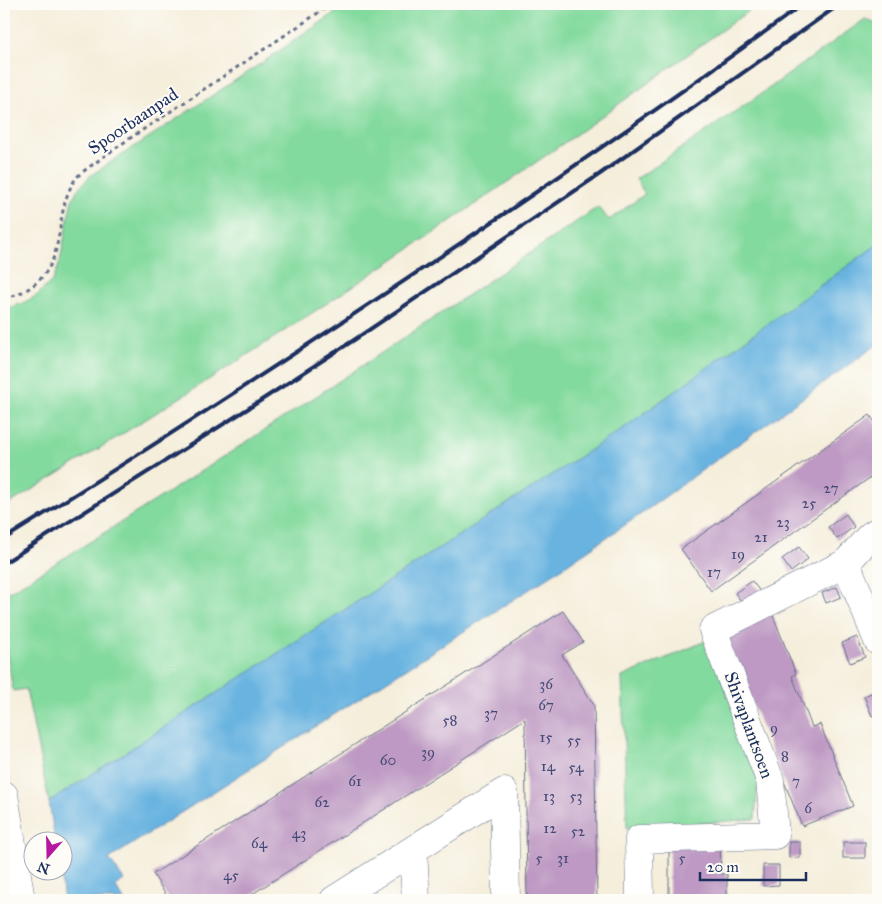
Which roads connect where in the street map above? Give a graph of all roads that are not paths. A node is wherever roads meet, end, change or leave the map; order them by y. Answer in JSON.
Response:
{"nodes":[{"id":1,"x":878,"y":531,"type":"edge"},
{"id":2,"x":846,"y":563,"type":"junction"},
{"id":3,"x":878,"y":641,"type":"edge"},
{"id":4,"x":4,"y":794,"type":"edge"},
{"id":5,"x":413,"y":851,"type":"junction"},
{"id":6,"x":21,"y":900,"type":"edge"},
{"id":7,"x":334,"y":900,"type":"edge"},
{"id":8,"x":416,"y":900,"type":"edge"},
{"id":9,"x":506,"y":900,"type":"edge"},
{"id":10,"x":640,"y":900,"type":"edge"}],
"edges":[{"from":1,"to":2,"type":"street"},
{"from":2,"to":3,"type":"street"},
{"from":2,"to":10,"type":"street","name":"Shivaplantsoen"},
{"from":4,"to":6,"type":"street"},
{"from":5,"to":7,"type":"street"},
{"from":5,"to":8,"type":"street"},
{"from":5,"to":9,"type":"street"}]}
